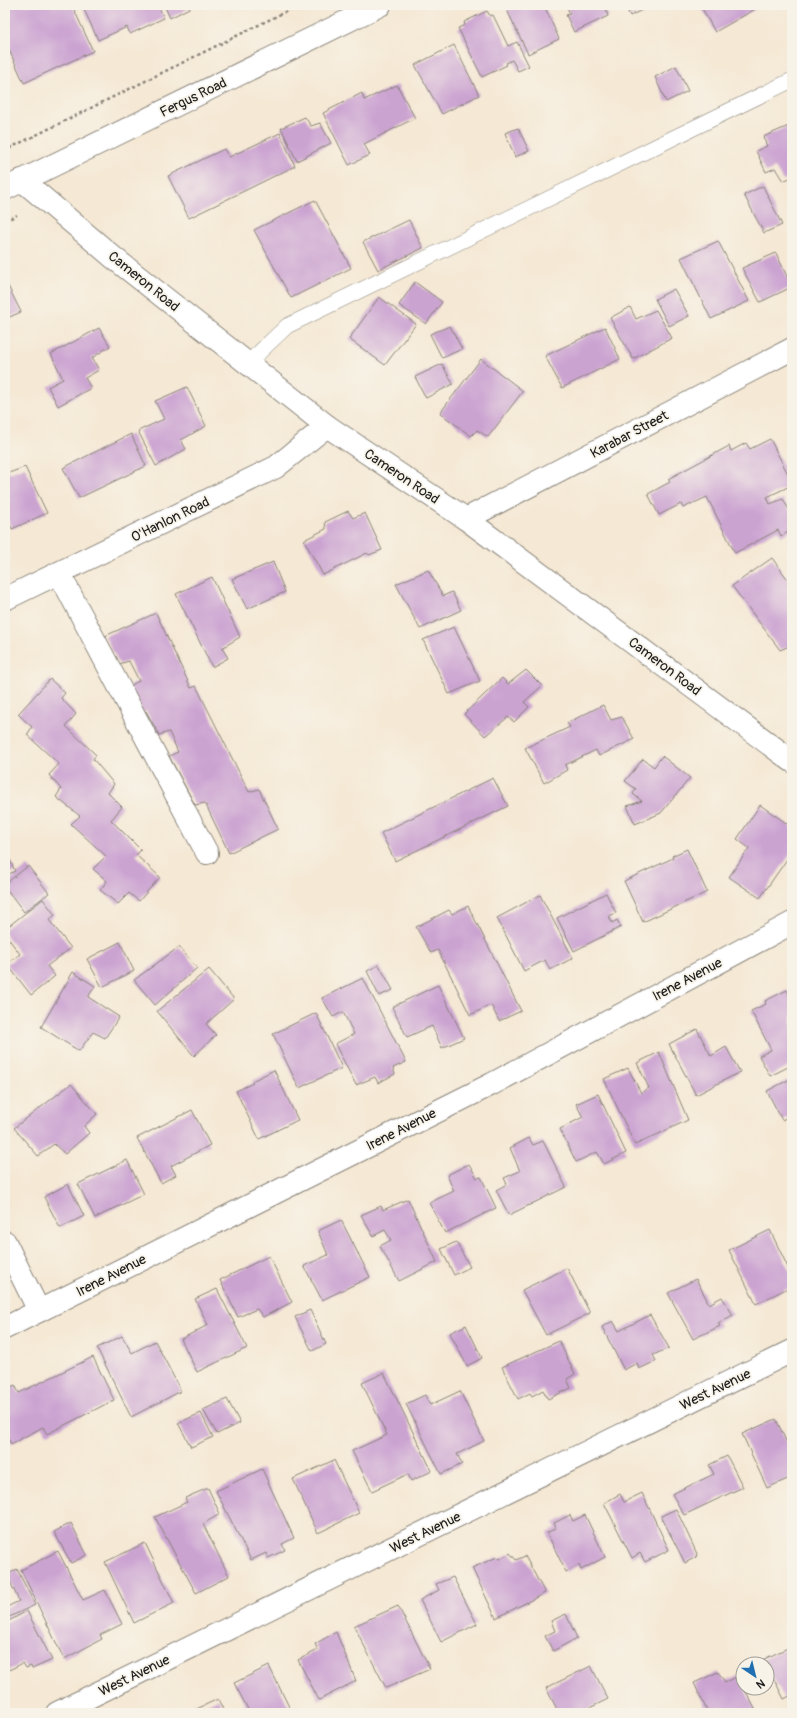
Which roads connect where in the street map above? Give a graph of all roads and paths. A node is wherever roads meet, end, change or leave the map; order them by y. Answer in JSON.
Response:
{"nodes":[{"id":1,"x":299,"y":5,"type":"edge"},
{"id":2,"x":380,"y":5,"type":"edge"},
{"id":3,"x":790,"y":81,"type":"dead end"},
{"id":4,"x":5,"y":139,"type":"edge"},
{"id":5,"x":8,"y":149,"type":"junction"},
{"id":6,"x":5,"y":150,"type":"edge"},
{"id":7,"x":13,"y":184,"type":"edge"},
{"id":8,"x":17,"y":215,"type":"dead end"},
{"id":9,"x":5,"y":221,"type":"edge"},
{"id":10,"x":792,"y":349,"type":"edge"},
{"id":11,"x":248,"y":363,"type":"junction"},
{"id":12,"x":327,"y":426,"type":"junction"},
{"id":13,"x":466,"y":519,"type":"junction"},
{"id":14,"x":59,"y":573,"type":"junction"},
{"id":15,"x":5,"y":599,"type":"edge"},
{"id":16,"x":792,"y":761,"type":"edge"},
{"id":17,"x":207,"y":853,"type":"dead end"},
{"id":18,"x":792,"y":923,"type":"edge"},
{"id":19,"x":5,"y":1242,"type":"edge"},
{"id":20,"x":39,"y":1311,"type":"junction"},
{"id":21,"x":5,"y":1328,"type":"edge"},
{"id":22,"x":792,"y":1351,"type":"edge"},
{"id":23,"x":57,"y":1713,"type":"edge"}],
"edges":[{"from":1,"to":5,"type":"path"},
{"from":2,"to":7,"type":"street","name":"Fergus Road"},
{"from":3,"to":11,"type":"lane"},
{"from":4,"to":5,"type":"path"},
{"from":5,"to":6,"type":"path"},
{"from":7,"to":11,"type":"street","name":"Cameron Road"},
{"from":8,"to":9,"type":"path"},
{"from":10,"to":13,"type":"street","name":"Karabar Street"},
{"from":11,"to":12,"type":"street","name":"Cameron Road"},
{"from":12,"to":13,"type":"street","name":"Cameron Road"},
{"from":12,"to":14,"type":"street","name":"O'Hanlon Road"},
{"from":13,"to":16,"type":"street","name":"Cameron Road"},
{"from":14,"to":15,"type":"street","name":"O'Hanlon Road"},
{"from":14,"to":17,"type":"street"},
{"from":18,"to":20,"type":"street","name":"Irene Avenue"},
{"from":19,"to":20,"type":"street"},
{"from":20,"to":21,"type":"street","name":"Irene Avenue"},
{"from":22,"to":23,"type":"street","name":"West Avenue"}]}
